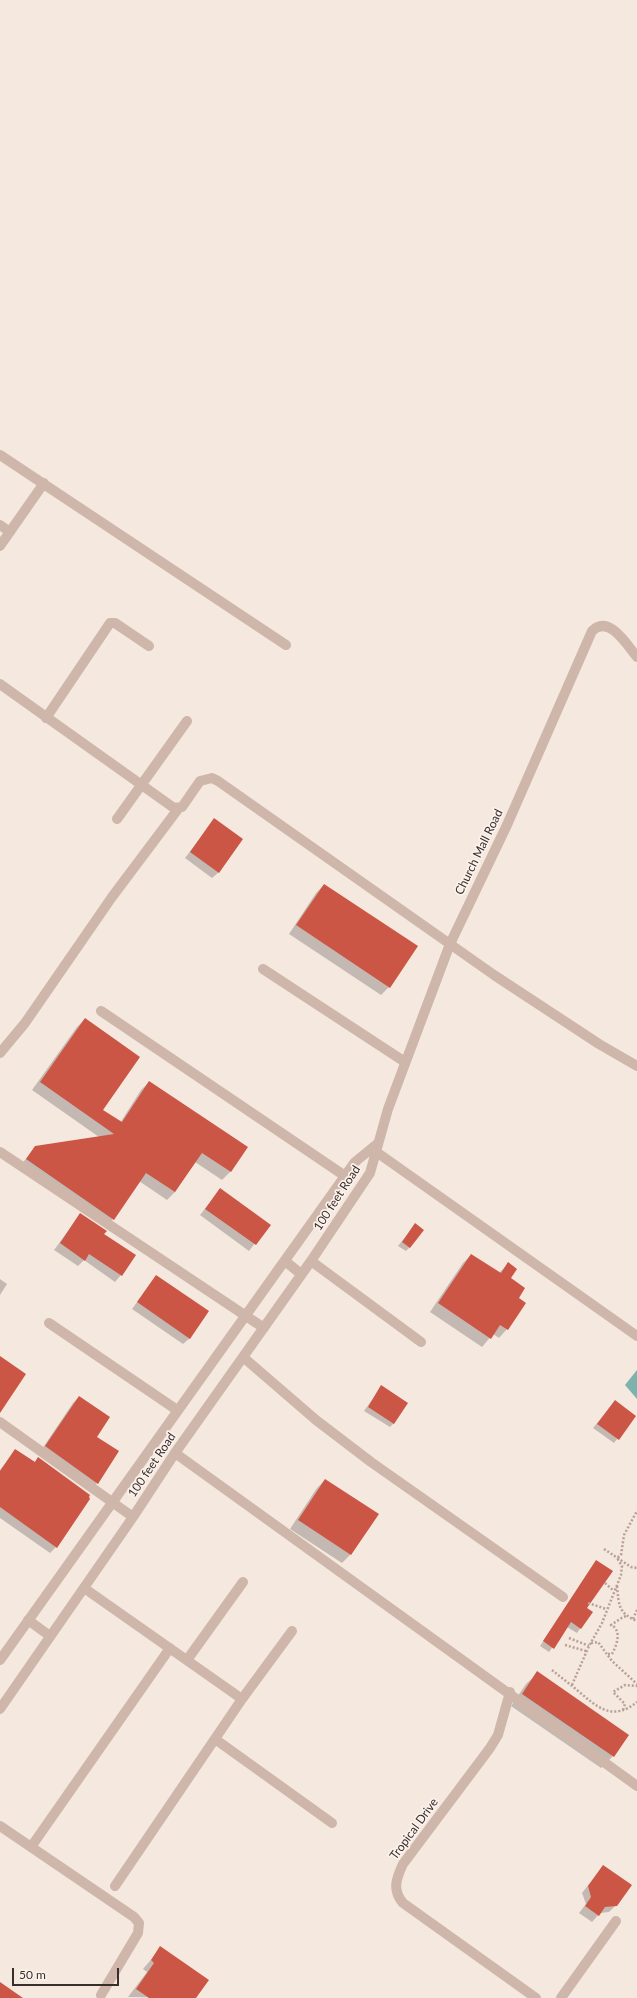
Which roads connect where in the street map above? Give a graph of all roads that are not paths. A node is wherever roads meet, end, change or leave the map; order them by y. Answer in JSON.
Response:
{"nodes":[{"id":1,"x":0,"y":455,"type":"edge"},
{"id":2,"x":44,"y":483,"type":"junction"},
{"id":3,"x":0,"y":525,"type":"edge"},
{"id":4,"x":10,"y":532,"type":"junction"},
{"id":5,"x":0,"y":546,"type":"edge"},
{"id":6,"x":286,"y":645,"type":"dead end"},
{"id":7,"x":149,"y":646,"type":"dead end"},
{"id":8,"x":637,"y":657,"type":"edge"},
{"id":9,"x":0,"y":684,"type":"edge"},
{"id":10,"x":46,"y":718,"type":"junction"},
{"id":11,"x":187,"y":721,"type":"dead end"},
{"id":12,"x":141,"y":786,"type":"junction"},
{"id":13,"x":178,"y":809,"type":"junction"},
{"id":14,"x":117,"y":819,"type":"dead end"},
{"id":15,"x":450,"y":944,"type":"junction"},
{"id":16,"x":263,"y":969,"type":"dead end"},
{"id":17,"x":101,"y":1011,"type":"dead end"},
{"id":18,"x":0,"y":1053,"type":"edge"},
{"id":19,"x":405,"y":1062,"type":"junction"},
{"id":20,"x":637,"y":1066,"type":"edge"},
{"id":21,"x":376,"y":1148,"type":"junction"},
{"id":22,"x":0,"y":1152,"type":"edge"},
{"id":23,"x":345,"y":1176,"type":"junction"},
{"id":24,"x":285,"y":1261,"type":"junction"},
{"id":25,"x":311,"y":1261,"type":"junction"},
{"id":26,"x":301,"y":1274,"type":"junction"},
{"id":27,"x":245,"y":1315,"type":"junction"},
{"id":28,"x":49,"y":1323,"type":"dead end"},
{"id":29,"x":264,"y":1328,"type":"junction"},
{"id":30,"x":637,"y":1336,"type":"edge"},
{"id":31,"x":421,"y":1342,"type":"dead end"},
{"id":32,"x":243,"y":1357,"type":"junction"},
{"id":33,"x":176,"y":1410,"type":"junction"},
{"id":34,"x":0,"y":1422,"type":"edge"},
{"id":35,"x":175,"y":1453,"type":"junction"},
{"id":36,"x":112,"y":1501,"type":"junction"},
{"id":37,"x":134,"y":1517,"type":"junction"},
{"id":38,"x":243,"y":1582,"type":"dead end"},
{"id":39,"x":84,"y":1588,"type":"junction"},
{"id":40,"x":562,"y":1597,"type":"dead end"},
{"id":41,"x":28,"y":1620,"type":"junction"},
{"id":42,"x":292,"y":1631,"type":"dead end"},
{"id":43,"x":50,"y":1636,"type":"junction"},
{"id":44,"x":170,"y":1648,"type":"junction"},
{"id":45,"x":0,"y":1660,"type":"edge"},
{"id":46,"x":187,"y":1660,"type":"junction"},
{"id":47,"x":510,"y":1692,"type":"junction"},
{"id":48,"x":242,"y":1698,"type":"junction"},
{"id":49,"x":0,"y":1709,"type":"edge"},
{"id":50,"x":214,"y":1739,"type":"junction"},
{"id":51,"x":637,"y":1786,"type":"edge"},
{"id":52,"x":332,"y":1824,"type":"dead end"},
{"id":53,"x":0,"y":1826,"type":"edge"},
{"id":54,"x":31,"y":1847,"type":"junction"},
{"id":55,"x":116,"y":1886,"type":"dead end"},
{"id":56,"x":616,"y":1921,"type":"dead end"},
{"id":57,"x":101,"y":1995,"type":"dead end"},
{"id":58,"x":536,"y":1998,"type":"edge"},
{"id":59,"x":561,"y":1998,"type":"edge"}],
"edges":[{"from":1,"to":2,"type":"street"},
{"from":2,"to":4,"type":"street"},
{"from":2,"to":6,"type":"street"},
{"from":3,"to":4,"type":"street"},
{"from":4,"to":5,"type":"street"},
{"from":7,"to":10,"type":"street"},
{"from":8,"to":15,"type":"street","name":"Church Mall Road"},
{"from":9,"to":10,"type":"street"},
{"from":10,"to":12,"type":"street"},
{"from":11,"to":12,"type":"street"},
{"from":12,"to":13,"type":"street"},
{"from":12,"to":14,"type":"street"},
{"from":13,"to":15,"type":"street"},
{"from":13,"to":18,"type":"street"},
{"from":15,"to":19,"type":"street","name":"Church Mall Road"},
{"from":15,"to":20,"type":"street"},
{"from":16,"to":19,"type":"street"},
{"from":17,"to":23,"type":"street"},
{"from":19,"to":21,"type":"street","name":"Church Mall Road"},
{"from":21,"to":23,"type":"street","name":"100 feet Road"},
{"from":21,"to":25,"type":"street","name":"100 feet Road"},
{"from":21,"to":30,"type":"street"},
{"from":22,"to":27,"type":"street"},
{"from":23,"to":24,"type":"street","name":"100 feet Road"},
{"from":24,"to":26,"type":"street"},
{"from":24,"to":27,"type":"street","name":"100 feet Road"},
{"from":25,"to":26,"type":"street","name":"100 feet Road"},
{"from":25,"to":31,"type":"street"},
{"from":26,"to":29,"type":"street","name":"100 feet Road"},
{"from":27,"to":29,"type":"street"},
{"from":27,"to":33,"type":"street","name":"100 feet Road"},
{"from":28,"to":33,"type":"street"},
{"from":29,"to":32,"type":"street","name":"100 feet Road"},
{"from":32,"to":35,"type":"street","name":"100 feet Road"},
{"from":32,"to":40,"type":"street"},
{"from":33,"to":36,"type":"street","name":"100 feet Road"},
{"from":34,"to":36,"type":"street"},
{"from":35,"to":37,"type":"street","name":"100 feet Road"},
{"from":35,"to":47,"type":"street"},
{"from":36,"to":37,"type":"street"},
{"from":36,"to":41,"type":"street","name":"100 feet Road"},
{"from":37,"to":39,"type":"street","name":"100 feet Road"},
{"from":38,"to":46,"type":"street"},
{"from":39,"to":43,"type":"street","name":"100 feet Road"},
{"from":39,"to":44,"type":"street"},
{"from":41,"to":43,"type":"street"},
{"from":41,"to":45,"type":"street","name":"100 feet Road"},
{"from":42,"to":48,"type":"street"},
{"from":43,"to":49,"type":"street","name":"100 feet Road"},
{"from":44,"to":46,"type":"street"},
{"from":44,"to":54,"type":"street"},
{"from":46,"to":48,"type":"street"},
{"from":47,"to":51,"type":"street"},
{"from":47,"to":58,"type":"street","name":"Tropical Drive"},
{"from":48,"to":50,"type":"street"},
{"from":50,"to":52,"type":"street"},
{"from":50,"to":55,"type":"street"},
{"from":53,"to":54,"type":"street"},
{"from":54,"to":57,"type":"street"},
{"from":56,"to":59,"type":"street"}]}
